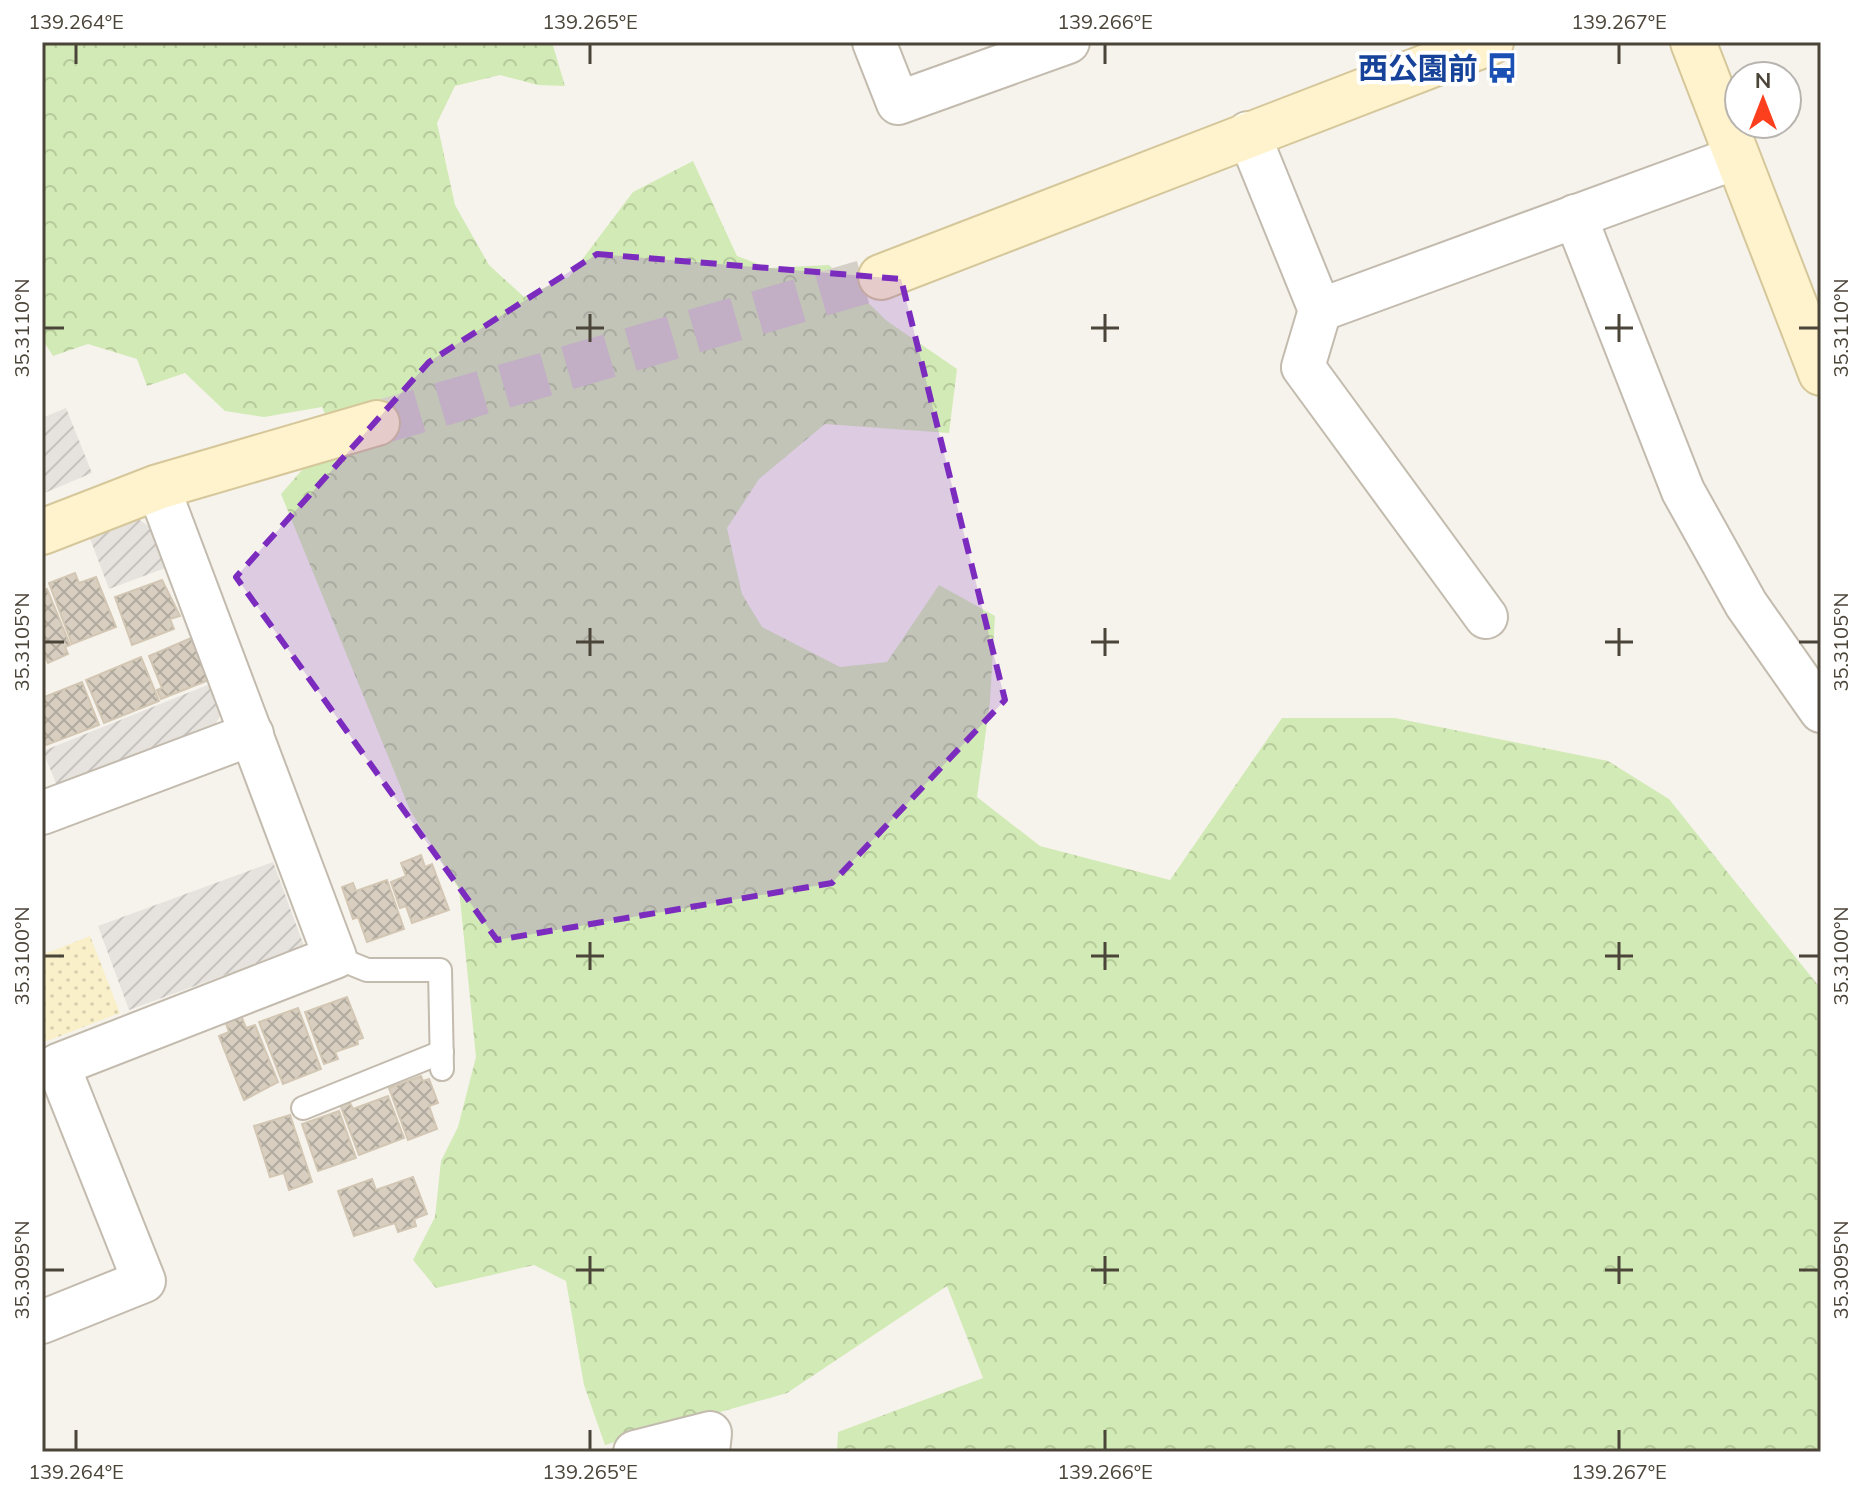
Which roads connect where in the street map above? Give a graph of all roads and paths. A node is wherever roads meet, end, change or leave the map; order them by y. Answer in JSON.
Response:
{"nodes":[{"id":1,"x":874,"y":42,"type":"edge"},
{"id":2,"x":1068,"y":42,"type":"edge"},
{"id":3,"x":1491,"y":42,"type":"edge"},
{"id":4,"x":1693,"y":42,"type":"edge"},
{"id":5,"x":1248,"y":133,"type":"junction"},
{"id":6,"x":1738,"y":157,"type":"junction"},
{"id":7,"x":1575,"y":216,"type":"junction"},
{"id":8,"x":881,"y":277,"type":"tunnel mouth"},
{"id":9,"x":1320,"y":310,"type":"junction"},
{"id":10,"x":1821,"y":373,"type":"edge"},
{"id":11,"x":377,"y":423,"type":"tunnel mouth"},
{"id":12,"x":158,"y":487,"type":"junction"},
{"id":13,"x":42,"y":532,"type":"edge"},
{"id":14,"x":1486,"y":617,"type":"dead end"},
{"id":15,"x":1821,"y":711,"type":"edge"},
{"id":16,"x":252,"y":734,"type":"junction"},
{"id":17,"x":42,"y":813,"type":"edge"},
{"id":18,"x":335,"y":957,"type":"junction"},
{"id":19,"x":50,"y":1068,"type":"edge"},
{"id":20,"x":303,"y":1108,"type":"dead end"},
{"id":21,"x":42,"y":1322,"type":"edge"},
{"id":22,"x":635,"y":1452,"type":"edge"},
{"id":23,"x":708,"y":1452,"type":"edge"}],
"edges":[{"from":1,"to":2,"type":"street"},
{"from":3,"to":5,"type":"street"},
{"from":4,"to":6,"type":"street"},
{"from":5,"to":8,"type":"street"},
{"from":5,"to":9,"type":"street"},
{"from":6,"to":7,"type":"street"},
{"from":6,"to":10,"type":"street"},
{"from":7,"to":9,"type":"street"},
{"from":7,"to":15,"type":"street"},
{"from":9,"to":14,"type":"street"},
{"from":11,"to":12,"type":"street"},
{"from":12,"to":13,"type":"street"},
{"from":12,"to":16,"type":"street"},
{"from":16,"to":17,"type":"street"},
{"from":16,"to":18,"type":"street"},
{"from":18,"to":19,"type":"street"},
{"from":18,"to":20,"type":"lane"},
{"from":19,"to":21,"type":"street"},
{"from":22,"to":23,"type":"street"}]}
